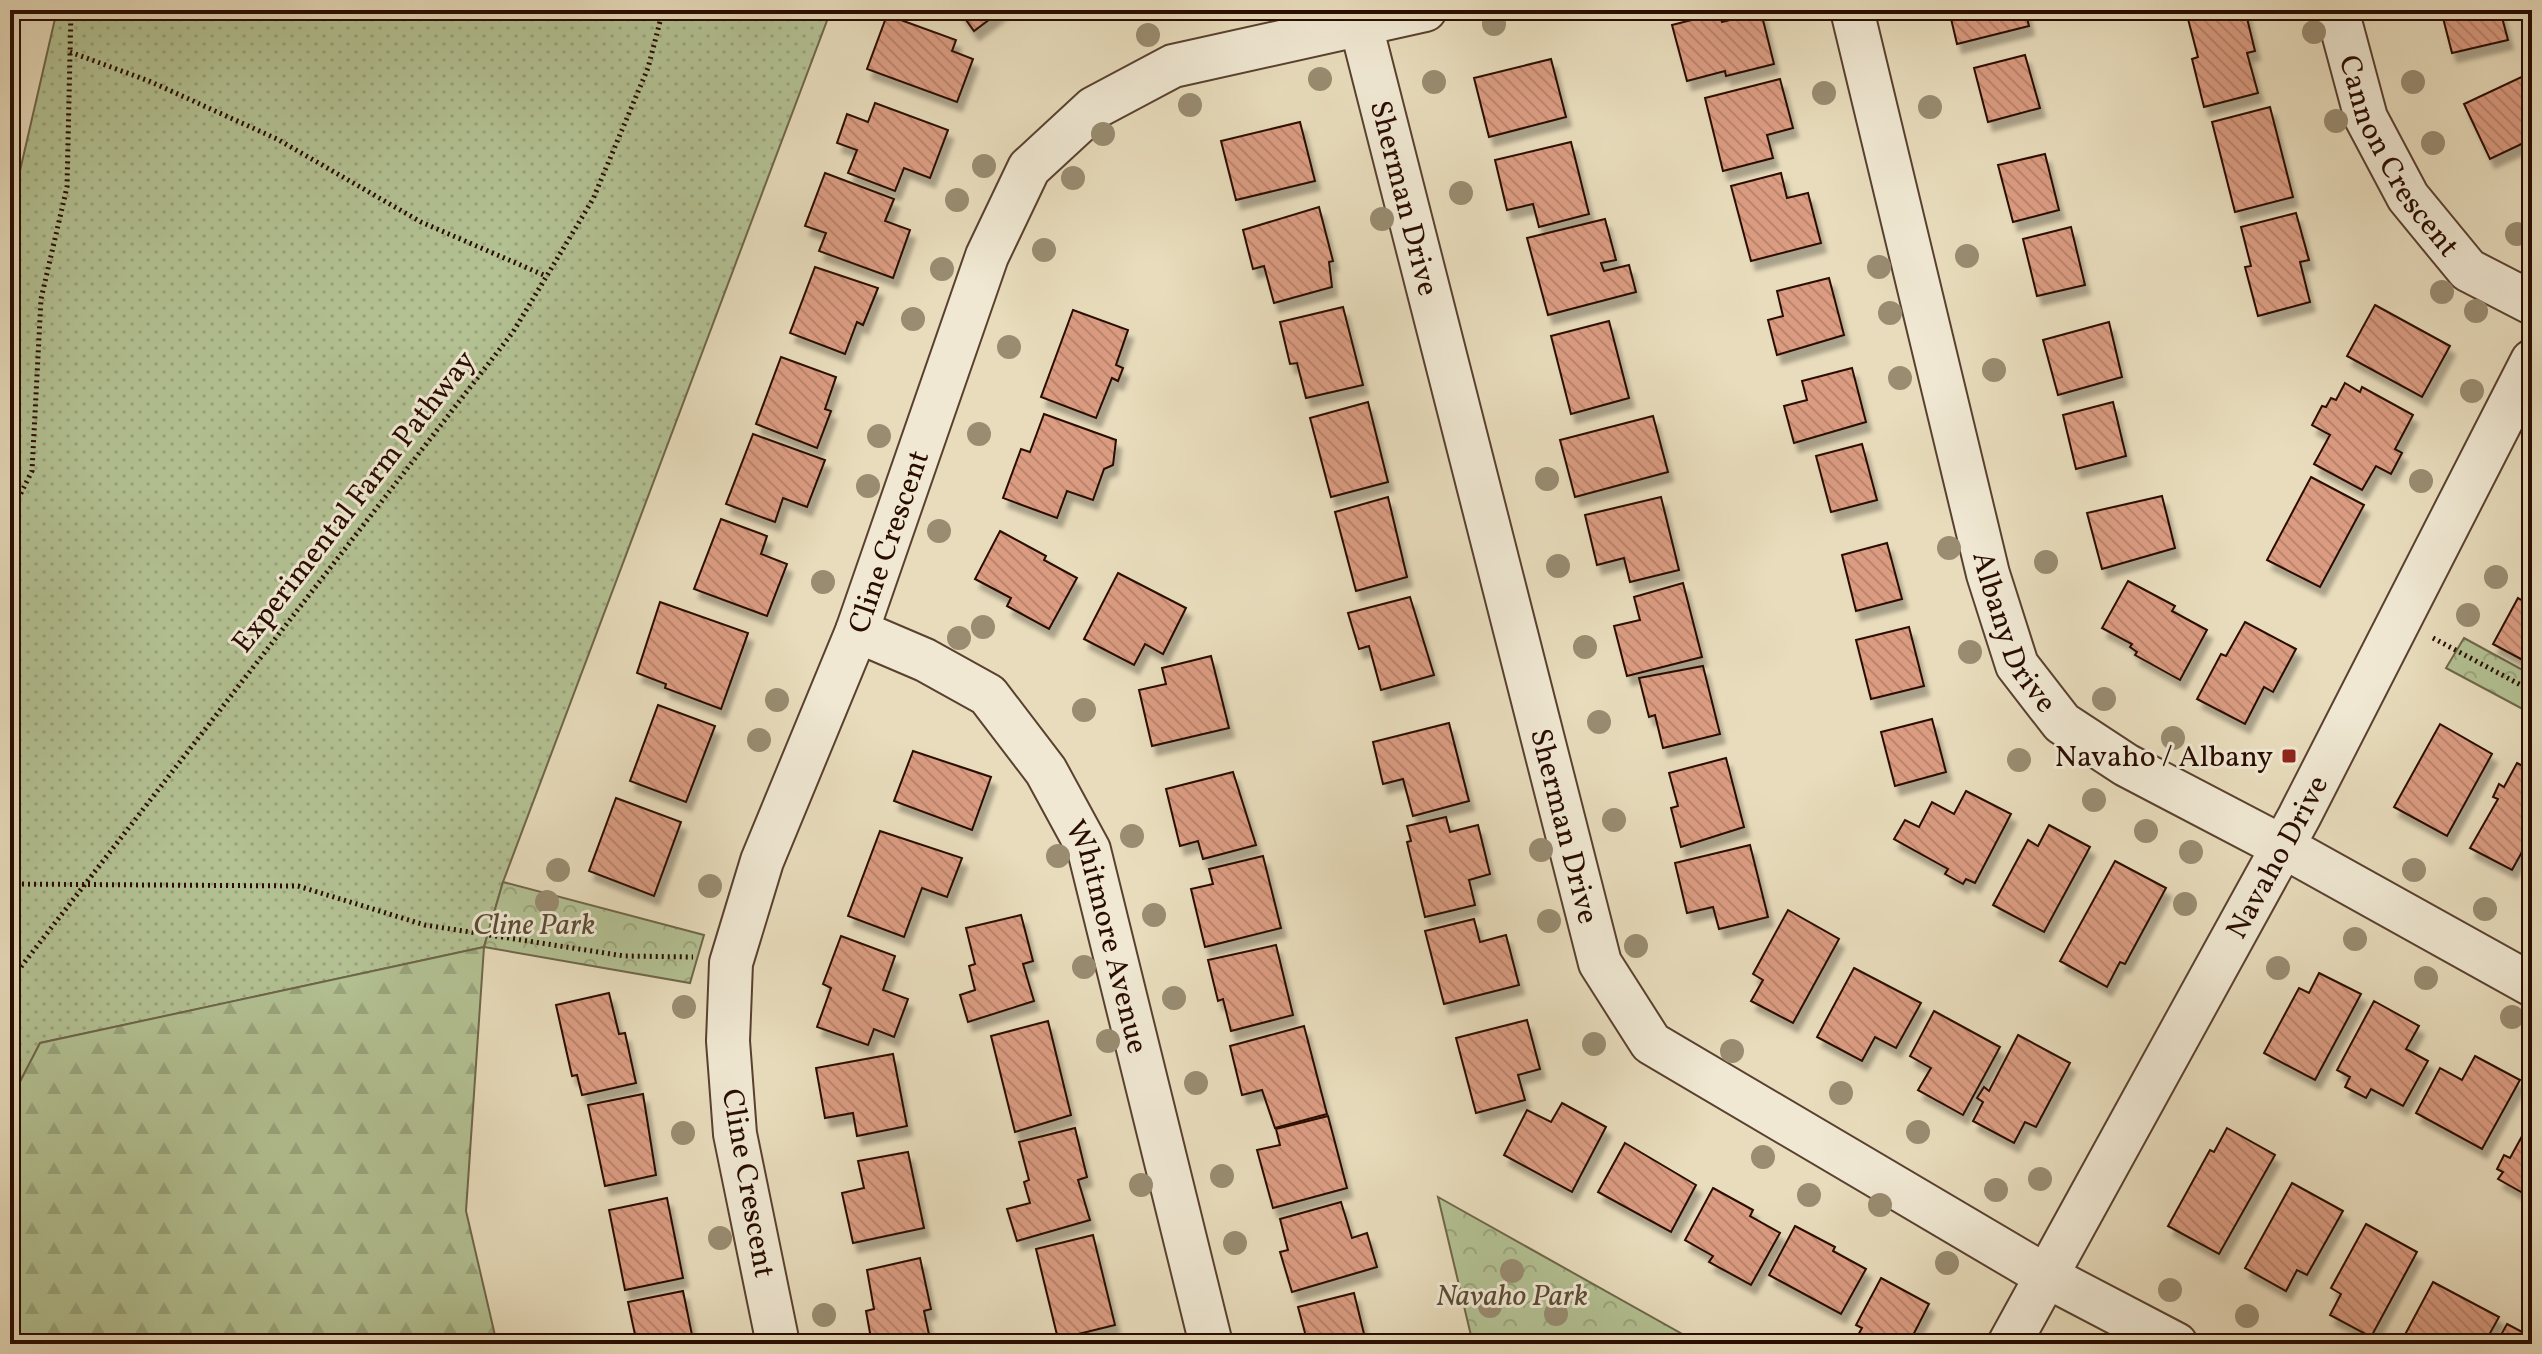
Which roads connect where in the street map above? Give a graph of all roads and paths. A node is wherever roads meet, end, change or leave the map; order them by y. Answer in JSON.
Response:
{"nodes":[{"id":1,"x":71,"y":10,"type":"edge"},
{"id":2,"x":663,"y":10,"type":"edge"},
{"id":3,"x":1425,"y":10,"type":"edge"},
{"id":4,"x":1852,"y":10,"type":"edge"},
{"id":5,"x":2337,"y":10,"type":"edge"},
{"id":6,"x":1359,"y":17,"type":"edge"},
{"id":7,"x":70,"y":52,"type":"junction"},
{"id":8,"x":546,"y":277,"type":"junction"},
{"id":9,"x":2532,"y":303,"type":"edge"},
{"id":10,"x":2532,"y":361,"type":"edge"},
{"id":11,"x":10,"y":515,"type":"edge"},
{"id":12,"x":857,"y":631,"type":"junction"},
{"id":13,"x":2425,"y":633,"type":"dead end"},
{"id":14,"x":2532,"y":691,"type":"edge"},
{"id":15,"x":2283,"y":847,"type":"junction"},
{"id":16,"x":10,"y":884,"type":"edge"},
{"id":17,"x":83,"y":884,"type":"junction"},
{"id":18,"x":731,"y":963,"type":"junction"},
{"id":19,"x":10,"y":981,"type":"edge"},
{"id":20,"x":2532,"y":985,"type":"edge"},
{"id":21,"x":2046,"y":1276,"type":"junction"},
{"id":22,"x":778,"y":1344,"type":"edge"},
{"id":23,"x":1211,"y":1344,"type":"edge"},
{"id":24,"x":2009,"y":1344,"type":"edge"},
{"id":25,"x":2176,"y":1344,"type":"edge"}],
"edges":[{"from":1,"to":7,"type":"path"},
{"from":2,"to":8,"type":"path","name":"Experimental Farm Pathway"},
{"from":3,"to":6,"type":"street","name":"Cline Crescent"},
{"from":4,"to":15,"type":"street","name":"Albany Drive"},
{"from":5,"to":9,"type":"street","name":"Cannon Crescent"},
{"from":6,"to":12,"type":"street","name":"Cline Crescent"},
{"from":6,"to":21,"type":"street","name":"Sherman Drive"},
{"from":7,"to":8,"type":"path"},
{"from":7,"to":11,"type":"path"},
{"from":8,"to":17,"type":"path","name":"Experimental Farm Pathway"},
{"from":10,"to":15,"type":"street","name":"Navaho Drive"},
{"from":12,"to":18,"type":"street","name":"Cline Crescent"},
{"from":12,"to":23,"type":"street","name":"Whitmore Avenue"},
{"from":13,"to":14,"type":"path"},
{"from":15,"to":20,"type":"street","name":"Albany Drive"},
{"from":15,"to":21,"type":"street","name":"Navaho Drive"},
{"from":16,"to":17,"type":"path"},
{"from":17,"to":18,"type":"path"},
{"from":17,"to":19,"type":"path","name":"Experimental Farm Pathway"},
{"from":18,"to":22,"type":"street","name":"Cline Crescent"},
{"from":21,"to":24,"type":"street","name":"Navaho Drive"},
{"from":21,"to":25,"type":"street","name":"Sherman Drive"}]}
